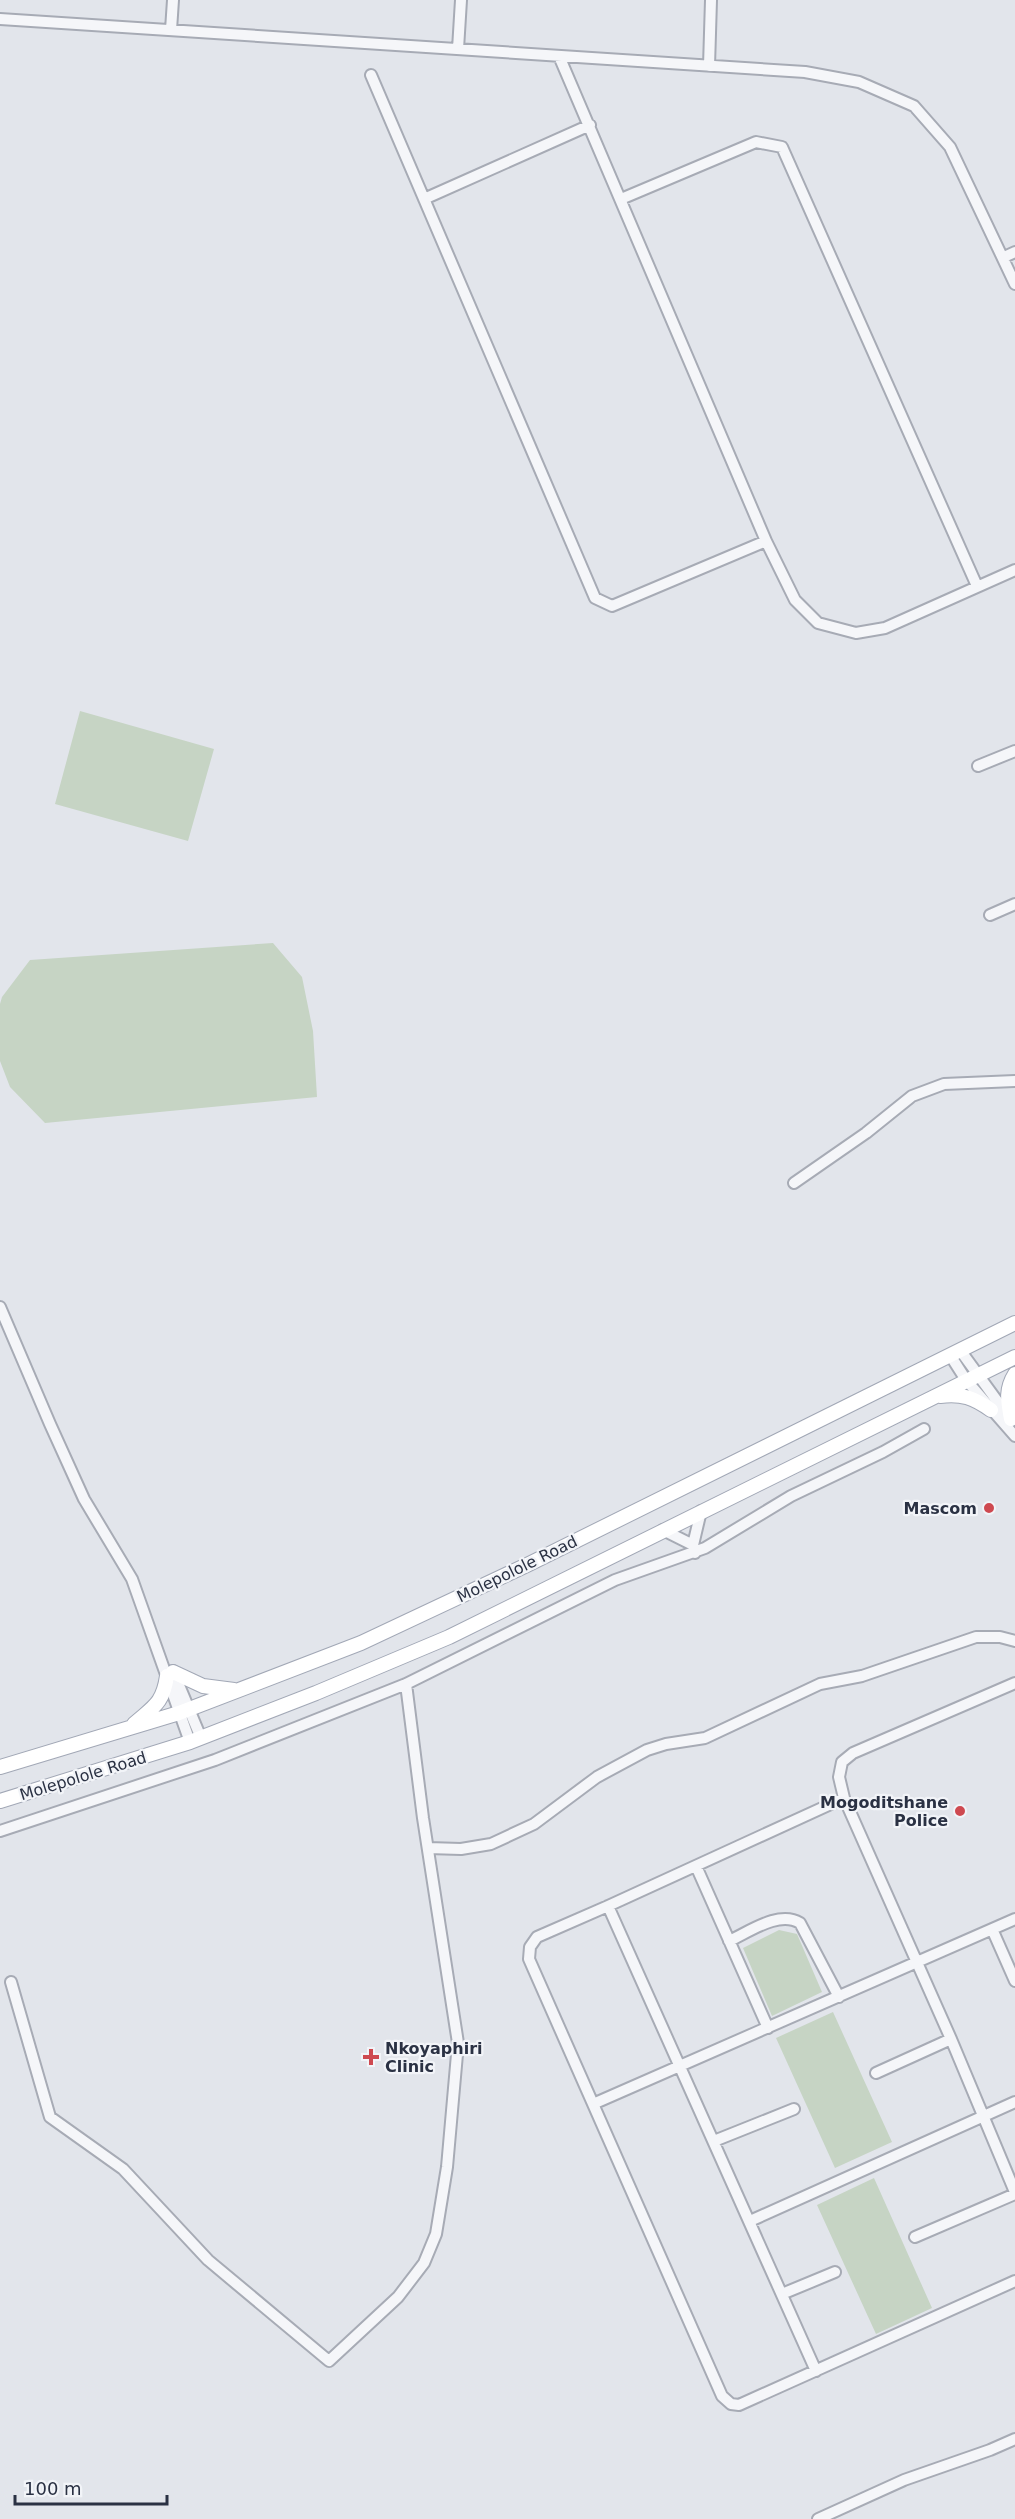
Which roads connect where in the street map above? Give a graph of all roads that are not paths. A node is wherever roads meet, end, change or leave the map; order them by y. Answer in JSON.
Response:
{"nodes":[{"id":1,"x":173,"y":0,"type":"edge"},
{"id":2,"x":461,"y":0,"type":"edge"},
{"id":3,"x":711,"y":0,"type":"edge"},
{"id":4,"x":0,"y":19,"type":"edge"},
{"id":5,"x":171,"y":30,"type":"junction"},
{"id":6,"x":458,"y":49,"type":"junction"},
{"id":7,"x":560,"y":56,"type":"junction"},
{"id":8,"x":710,"y":66,"type":"junction"},
{"id":9,"x":371,"y":75,"type":"dead end"},
{"id":10,"x":590,"y":125,"type":"junction"},
{"id":11,"x":424,"y":198,"type":"junction"},
{"id":12,"x":621,"y":199,"type":"junction"},
{"id":13,"x":1015,"y":252,"type":"edge"},
{"id":14,"x":1004,"y":257,"type":"junction"},
{"id":15,"x":1015,"y":284,"type":"edge"},
{"id":16,"x":766,"y":541,"type":"junction"},
{"id":17,"x":1015,"y":570,"type":"edge"},
{"id":18,"x":977,"y":586,"type":"junction"},
{"id":19,"x":1015,"y":751,"type":"edge"},
{"id":20,"x":978,"y":766,"type":"dead end"},
{"id":21,"x":1015,"y":904,"type":"edge"},
{"id":22,"x":990,"y":915,"type":"dead end"},
{"id":23,"x":1015,"y":1082,"type":"edge"},
{"id":24,"x":794,"y":1183,"type":"dead end"},
{"id":25,"x":0,"y":1307,"type":"edge"},
{"id":26,"x":1015,"y":1323,"type":"edge"},
{"id":27,"x":955,"y":1353,"type":"junction"},
{"id":28,"x":1015,"y":1357,"type":"edge"},
{"id":29,"x":1015,"y":1374,"type":"edge"},
{"id":30,"x":971,"y":1377,"type":"junction"},
{"id":31,"x":932,"y":1397,"type":"junction"},
{"id":32,"x":991,"y":1410,"type":"junction"},
{"id":33,"x":1013,"y":1421,"type":"edge"},
{"id":34,"x":924,"y":1429,"type":"dead end"},
{"id":35,"x":1015,"y":1436,"type":"edge"},
{"id":36,"x":701,"y":1511,"type":"junction"},
{"id":37,"x":663,"y":1530,"type":"junction"},
{"id":38,"x":694,"y":1549,"type":"junction"},
{"id":39,"x":1015,"y":1641,"type":"edge"},
{"id":40,"x":170,"y":1674,"type":"junction"},
{"id":41,"x":1015,"y":1683,"type":"edge"},
{"id":42,"x":406,"y":1684,"type":"junction"},
{"id":43,"x":239,"y":1691,"type":"junction"},
{"id":44,"x":184,"y":1711,"type":"junction"},
{"id":45,"x":128,"y":1730,"type":"junction"},
{"id":46,"x":195,"y":1740,"type":"junction"},
{"id":47,"x":0,"y":1767,"type":"edge"},
{"id":48,"x":844,"y":1798,"type":"junction"},
{"id":49,"x":0,"y":1801,"type":"edge"},
{"id":50,"x":0,"y":1831,"type":"edge"},
{"id":51,"x":428,"y":1848,"type":"junction"},
{"id":52,"x":696,"y":1866,"type":"junction"},
{"id":53,"x":608,"y":1906,"type":"junction"},
{"id":54,"x":1015,"y":1919,"type":"edge"},
{"id":55,"x":992,"y":1929,"type":"junction"},
{"id":56,"x":729,"y":1941,"type":"junction"},
{"id":57,"x":916,"y":1963,"type":"junction"},
{"id":58,"x":1015,"y":1981,"type":"edge"},
{"id":59,"x":11,"y":1982,"type":"dead end"},
{"id":60,"x":838,"y":1998,"type":"junction"},
{"id":61,"x":768,"y":2028,"type":"junction"},
{"id":62,"x":951,"y":2039,"type":"junction"},
{"id":63,"x":681,"y":2066,"type":"junction"},
{"id":64,"x":876,"y":2073,"type":"dead end"},
{"id":65,"x":1015,"y":2102,"type":"edge"},
{"id":66,"x":593,"y":2104,"type":"junction"},
{"id":67,"x":794,"y":2109,"type":"dead end"},
{"id":68,"x":984,"y":2115,"type":"junction"},
{"id":69,"x":714,"y":2141,"type":"junction"},
{"id":70,"x":1015,"y":2193,"type":"edge"},
{"id":71,"x":750,"y":2221,"type":"junction"},
{"id":72,"x":915,"y":2237,"type":"dead end"},
{"id":73,"x":835,"y":2272,"type":"dead end"},
{"id":74,"x":1015,"y":2281,"type":"edge"},
{"id":75,"x":782,"y":2294,"type":"junction"},
{"id":76,"x":816,"y":2371,"type":"junction"},
{"id":77,"x":1015,"y":2439,"type":"edge"},
{"id":78,"x":818,"y":2519,"type":"edge"}],
"edges":[{"from":1,"to":5,"type":"street"},
{"from":2,"to":6,"type":"street"},
{"from":3,"to":8,"type":"street"},
{"from":4,"to":5,"type":"street"},
{"from":5,"to":6,"type":"street"},
{"from":6,"to":7,"type":"street"},
{"from":7,"to":8,"type":"street"},
{"from":7,"to":10,"type":"street"},
{"from":8,"to":14,"type":"street"},
{"from":9,"to":11,"type":"street"},
{"from":10,"to":11,"type":"street"},
{"from":10,"to":12,"type":"street"},
{"from":11,"to":16,"type":"street"},
{"from":12,"to":16,"type":"street"},
{"from":12,"to":18,"type":"street"},
{"from":13,"to":14,"type":"street"},
{"from":14,"to":15,"type":"street"},
{"from":16,"to":18,"type":"street"},
{"from":17,"to":18,"type":"street"},
{"from":19,"to":20,"type":"street"},
{"from":21,"to":22,"type":"street"},
{"from":23,"to":24,"type":"street"},
{"from":25,"to":40,"type":"street"},
{"from":26,"to":27,"type":"main road","name":"Molepolole Road"},
{"from":27,"to":30,"type":"street"},
{"from":27,"to":43,"type":"main road","name":"Molepolole Road"},
{"from":28,"to":30,"type":"main road","name":"Molepolole Road"},
{"from":29,"to":33,"type":"main road"},
{"from":30,"to":31,"type":"main road","name":"Molepolole Road"},
{"from":30,"to":32,"type":"street"},
{"from":30,"to":33,"type":"street"},
{"from":31,"to":32,"type":"main road"},
{"from":31,"to":36,"type":"main road","name":"Molepolole Road"},
{"from":32,"to":35,"type":"street"},
{"from":34,"to":38,"type":"street"},
{"from":36,"to":37,"type":"main road","name":"Molepolole Road"},
{"from":36,"to":38,"type":"street"},
{"from":37,"to":38,"type":"street"},
{"from":37,"to":46,"type":"main road","name":"Molepolole Road"},
{"from":38,"to":42,"type":"street"},
{"from":39,"to":51,"type":"street"},
{"from":40,"to":43,"type":"main road"},
{"from":40,"to":44,"type":"street"},
{"from":40,"to":45,"type":"main road"},
{"from":41,"to":48,"type":"street"},
{"from":42,"to":50,"type":"street"},
{"from":42,"to":51,"type":"street"},
{"from":43,"to":44,"type":"main road","name":"Molepolole Road"},
{"from":44,"to":45,"type":"main road","name":"Molepolole Road"},
{"from":44,"to":46,"type":"street"},
{"from":45,"to":47,"type":"main road","name":"Molepolole Road"},
{"from":46,"to":49,"type":"main road","name":"Molepolole Road"},
{"from":48,"to":52,"type":"street"},
{"from":48,"to":57,"type":"street"},
{"from":51,"to":59,"type":"street"},
{"from":52,"to":53,"type":"street"},
{"from":52,"to":56,"type":"street"},
{"from":53,"to":63,"type":"street"},
{"from":53,"to":66,"type":"street"},
{"from":54,"to":55,"type":"street"},
{"from":55,"to":57,"type":"street"},
{"from":55,"to":58,"type":"street"},
{"from":56,"to":60,"type":"street"},
{"from":56,"to":61,"type":"street"},
{"from":57,"to":60,"type":"street"},
{"from":57,"to":62,"type":"street"},
{"from":60,"to":61,"type":"street"},
{"from":61,"to":63,"type":"street"},
{"from":62,"to":64,"type":"street"},
{"from":62,"to":68,"type":"street"},
{"from":63,"to":66,"type":"street"},
{"from":63,"to":69,"type":"street"},
{"from":65,"to":68,"type":"street"},
{"from":66,"to":76,"type":"street"},
{"from":67,"to":69,"type":"street"},
{"from":68,"to":70,"type":"street"},
{"from":68,"to":71,"type":"street"},
{"from":69,"to":71,"type":"street"},
{"from":70,"to":72,"type":"street"},
{"from":71,"to":75,"type":"street"},
{"from":73,"to":75,"type":"street"},
{"from":74,"to":76,"type":"street"},
{"from":75,"to":76,"type":"street"},
{"from":77,"to":78,"type":"street"}]}
